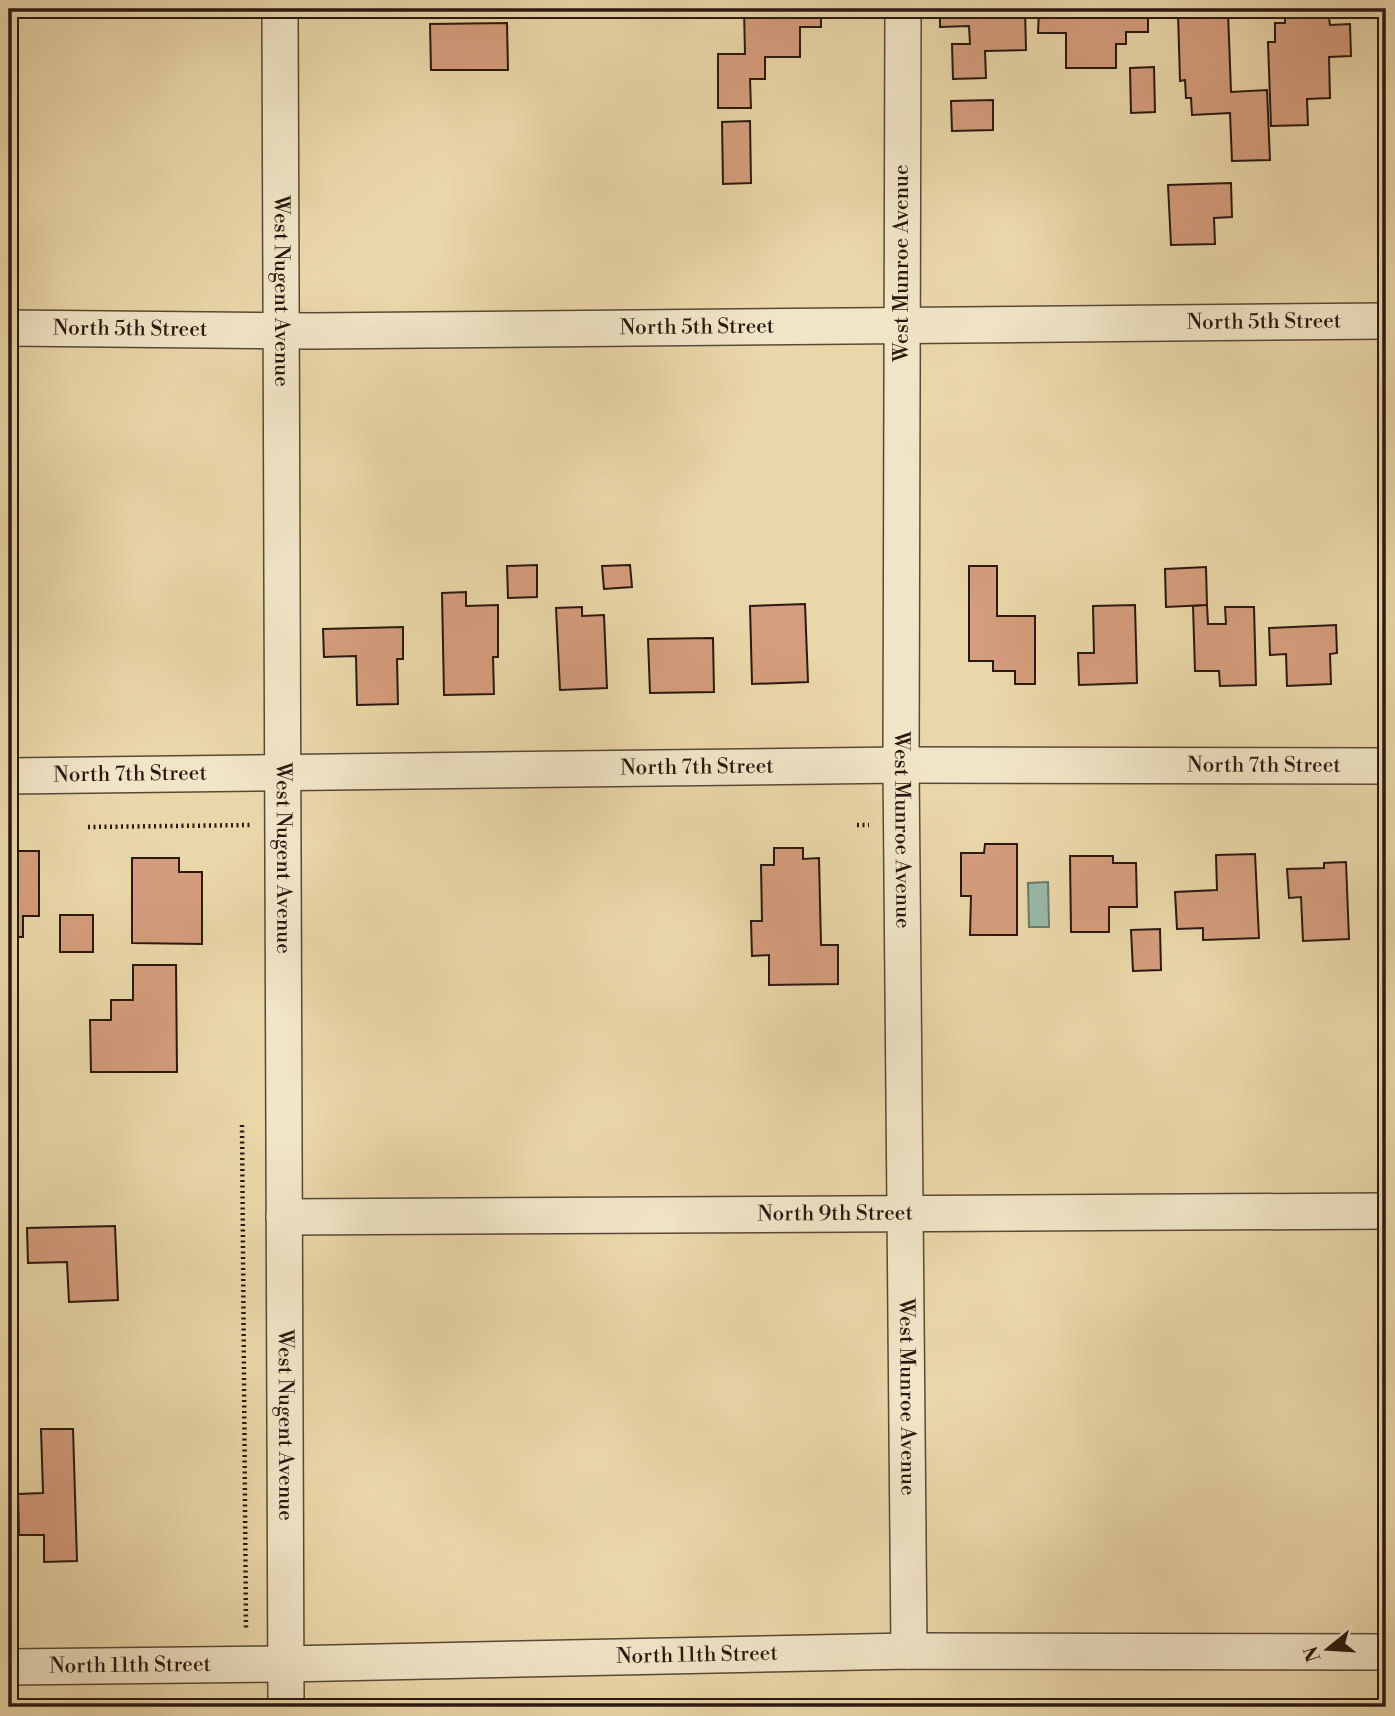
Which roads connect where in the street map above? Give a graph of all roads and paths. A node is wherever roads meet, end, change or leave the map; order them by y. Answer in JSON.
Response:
{"nodes":[{"id":1,"x":280,"y":9,"type":"edge"},
{"id":2,"x":903,"y":9,"type":"edge"},
{"id":3,"x":1386,"y":321,"type":"edge"},
{"id":4,"x":901,"y":326,"type":"junction"},
{"id":5,"x":9,"y":328,"type":"edge"},
{"id":6,"x":280,"y":331,"type":"junction"},
{"id":7,"x":901,"y":765,"type":"junction"},
{"id":8,"x":1386,"y":766,"type":"edge"},
{"id":9,"x":283,"y":773,"type":"junction"},
{"id":10,"x":9,"y":776,"type":"edge"},
{"id":11,"x":242,"y":825,"type":"dead end"},
{"id":12,"x":88,"y":827,"type":"dead end"},
{"id":13,"x":242,"y":1125,"type":"dead end"},
{"id":14,"x":1386,"y":1211,"type":"edge"},
{"id":15,"x":906,"y":1214,"type":"junction"},
{"id":16,"x":284,"y":1217,"type":"junction"},
{"id":17,"x":246,"y":1632,"type":"dead end"},
{"id":18,"x":909,"y":1650,"type":"junction"},
{"id":19,"x":1386,"y":1652,"type":"edge"},
{"id":20,"x":285,"y":1664,"type":"junction"},
{"id":21,"x":9,"y":1667,"type":"edge"},
{"id":22,"x":247,"y":1696,"type":"dead end"},
{"id":23,"x":247,"y":1707,"type":"edge"},
{"id":24,"x":286,"y":1707,"type":"edge"}],
"edges":[{"from":1,"to":6,"type":"street","name":"West Nugent Avenue"},
{"from":2,"to":4,"type":"street","name":"West Munroe Avenue"},
{"from":3,"to":4,"type":"street","name":"North 5th Street"},
{"from":4,"to":6,"type":"street","name":"North 5th Street"},
{"from":4,"to":7,"type":"street","name":"West Munroe Avenue"},
{"from":5,"to":6,"type":"street","name":"North 5th Street"},
{"from":6,"to":9,"type":"street","name":"West Nugent Avenue"},
{"from":7,"to":8,"type":"street","name":"North 7th Street"},
{"from":7,"to":9,"type":"street","name":"North 7th Street"},
{"from":7,"to":15,"type":"street","name":"West Munroe Avenue"},
{"from":9,"to":10,"type":"street","name":"North 7th Street"},
{"from":9,"to":16,"type":"street","name":"West Nugent Avenue"},
{"from":11,"to":12,"type":"path"},
{"from":13,"to":17,"type":"path"},
{"from":14,"to":15,"type":"street","name":"North 9th Street"},
{"from":15,"to":16,"type":"street","name":"North 9th Street"},
{"from":15,"to":18,"type":"street","name":"West Munroe Avenue"},
{"from":16,"to":20,"type":"street","name":"West Nugent Avenue"},
{"from":18,"to":19,"type":"street","name":"North 11th Street"},
{"from":18,"to":20,"type":"street","name":"North 11th Street"},
{"from":20,"to":21,"type":"street","name":"North 11th Street"},
{"from":20,"to":24,"type":"street","name":"West Nugent Avenue"},
{"from":22,"to":23,"type":"path"}]}
